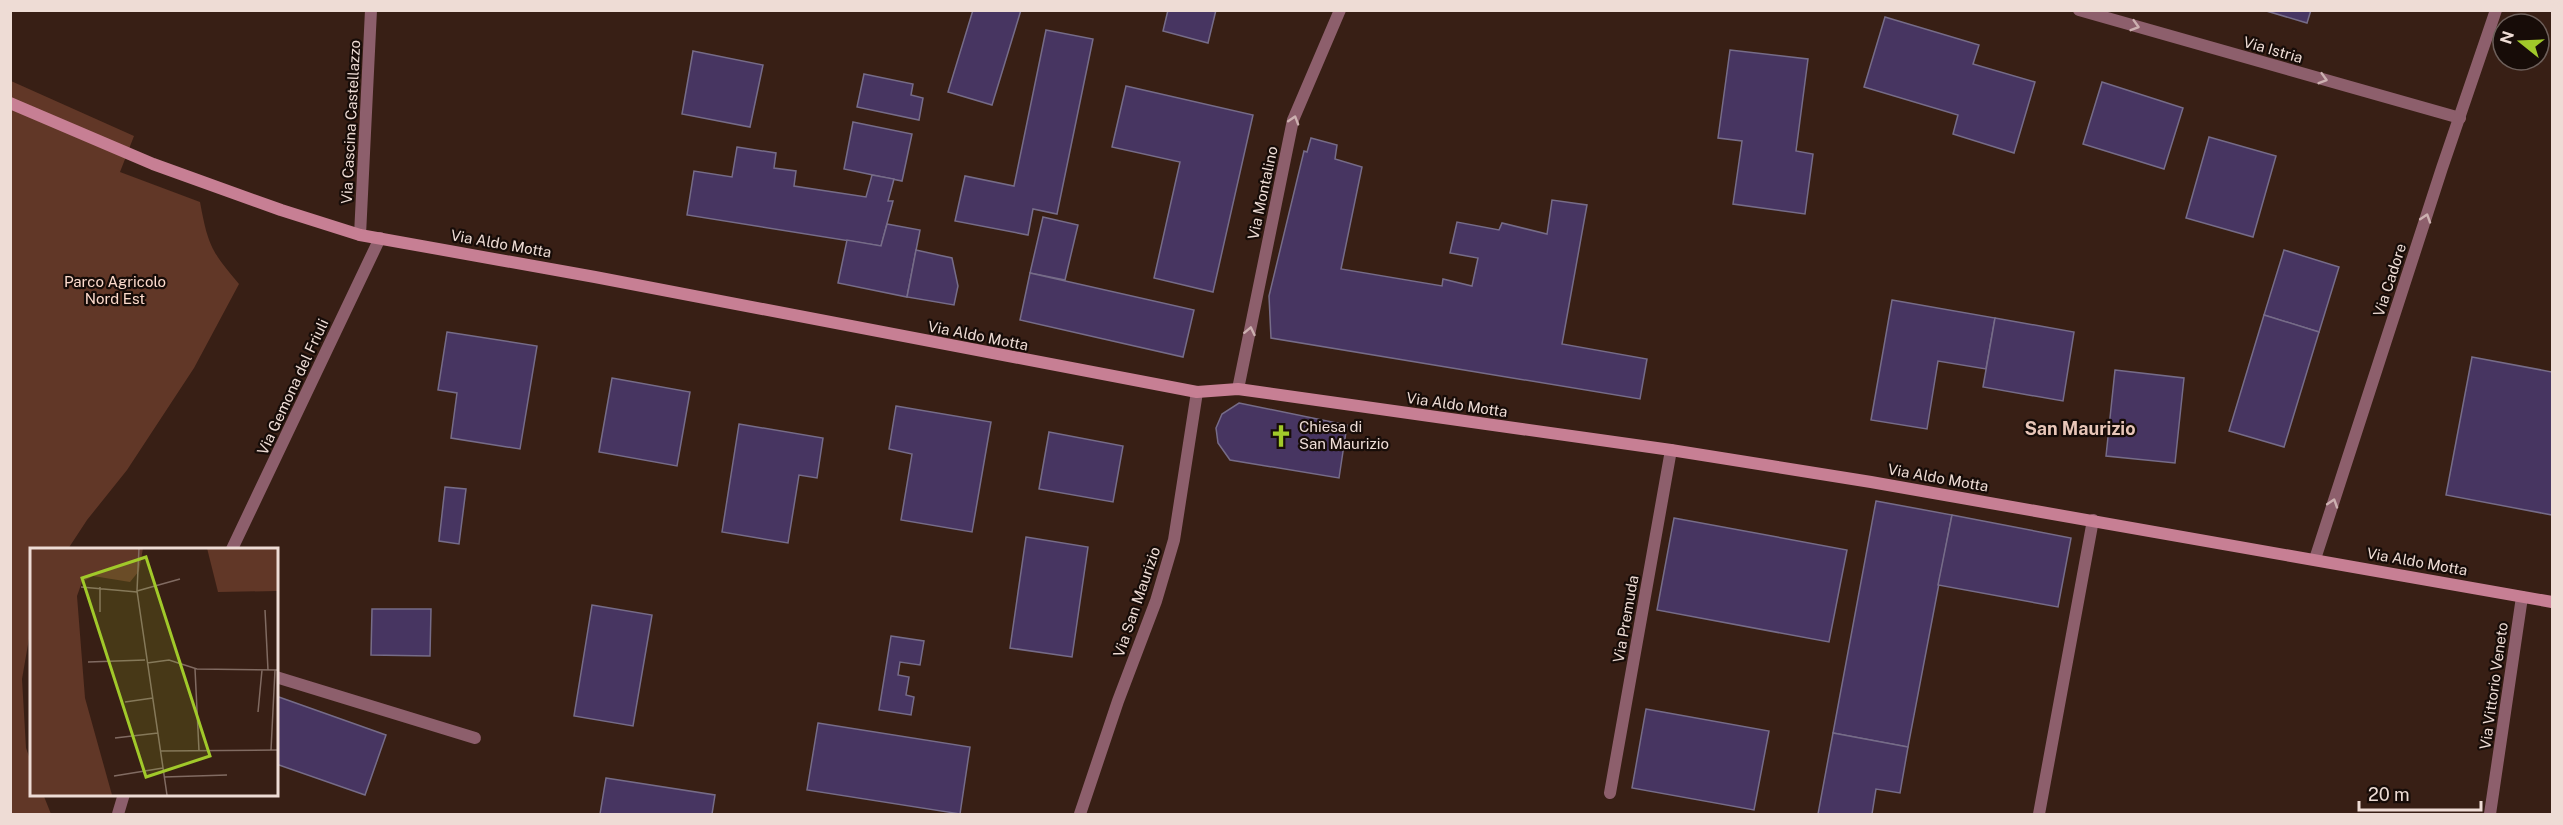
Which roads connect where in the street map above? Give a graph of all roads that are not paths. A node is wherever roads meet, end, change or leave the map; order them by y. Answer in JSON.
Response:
{"nodes":[{"id":1,"x":371,"y":10,"type":"edge"},
{"id":2,"x":1340,"y":10,"type":"edge"},
{"id":3,"x":2079,"y":10,"type":"edge"},
{"id":4,"x":2496,"y":10,"type":"edge"},
{"id":5,"x":10,"y":103,"type":"edge"},
{"id":6,"x":2460,"y":118,"type":"junction"},
{"id":7,"x":360,"y":234,"type":"junction"},
{"id":8,"x":380,"y":238,"type":"junction"},
{"id":9,"x":1238,"y":389,"type":"junction"},
{"id":10,"x":1197,"y":392,"type":"junction"},
{"id":11,"x":1671,"y":450,"type":"junction"},
{"id":12,"x":2093,"y":520,"type":"junction"},
{"id":13,"x":232,"y":548,"type":"edge"},
{"id":14,"x":2315,"y":559,"type":"junction"},
{"id":15,"x":2522,"y":597,"type":"junction"},
{"id":16,"x":2553,"y":602,"type":"edge"},
{"id":17,"x":278,"y":678,"type":"edge"},
{"id":18,"x":475,"y":738,"type":"dead end"},
{"id":19,"x":1611,"y":793,"type":"dead end"},
{"id":20,"x":124,"y":795,"type":"edge"},
{"id":21,"x":118,"y":814,"type":"edge"},
{"id":22,"x":1080,"y":814,"type":"edge"},
{"id":23,"x":2038,"y":814,"type":"edge"},
{"id":24,"x":2490,"y":814,"type":"edge"}],
"edges":[{"from":1,"to":7,"type":"street","name":"Via Cascina Castellazzo"},
{"from":9,"to":2,"type":"street","name":"Via Montalino","one_way":true},
{"from":3,"to":6,"type":"street","name":"Via Istria","one_way":true},
{"from":4,"to":6,"type":"street","name":"Via Cadore"},
{"from":5,"to":7,"type":"street","name":"Via Aldo Motta"},
{"from":14,"to":6,"type":"street","name":"Via Cadore","one_way":true},
{"from":7,"to":8,"type":"street","name":"Via Aldo Motta"},
{"from":8,"to":10,"type":"street","name":"Via Aldo Motta"},
{"from":8,"to":13,"type":"street","name":"Via Gemona del Friuli"},
{"from":9,"to":10,"type":"street","name":"Via Aldo Motta"},
{"from":9,"to":11,"type":"street","name":"Via Aldo Motta"},
{"from":10,"to":22,"type":"street","name":"Via San Maurizio"},
{"from":11,"to":12,"type":"street","name":"Via Aldo Motta"},
{"from":11,"to":19,"type":"street","name":"Via Premuda"},
{"from":12,"to":14,"type":"street","name":"Via Aldo Motta"},
{"from":12,"to":23,"type":"street"},
{"from":14,"to":15,"type":"street","name":"Via Aldo Motta"},
{"from":15,"to":16,"type":"street","name":"Via Aldo Motta"},
{"from":15,"to":24,"type":"street","name":"Via Vittorio Veneto"},
{"from":17,"to":18,"type":"street"},
{"from":20,"to":21,"type":"street"}]}
